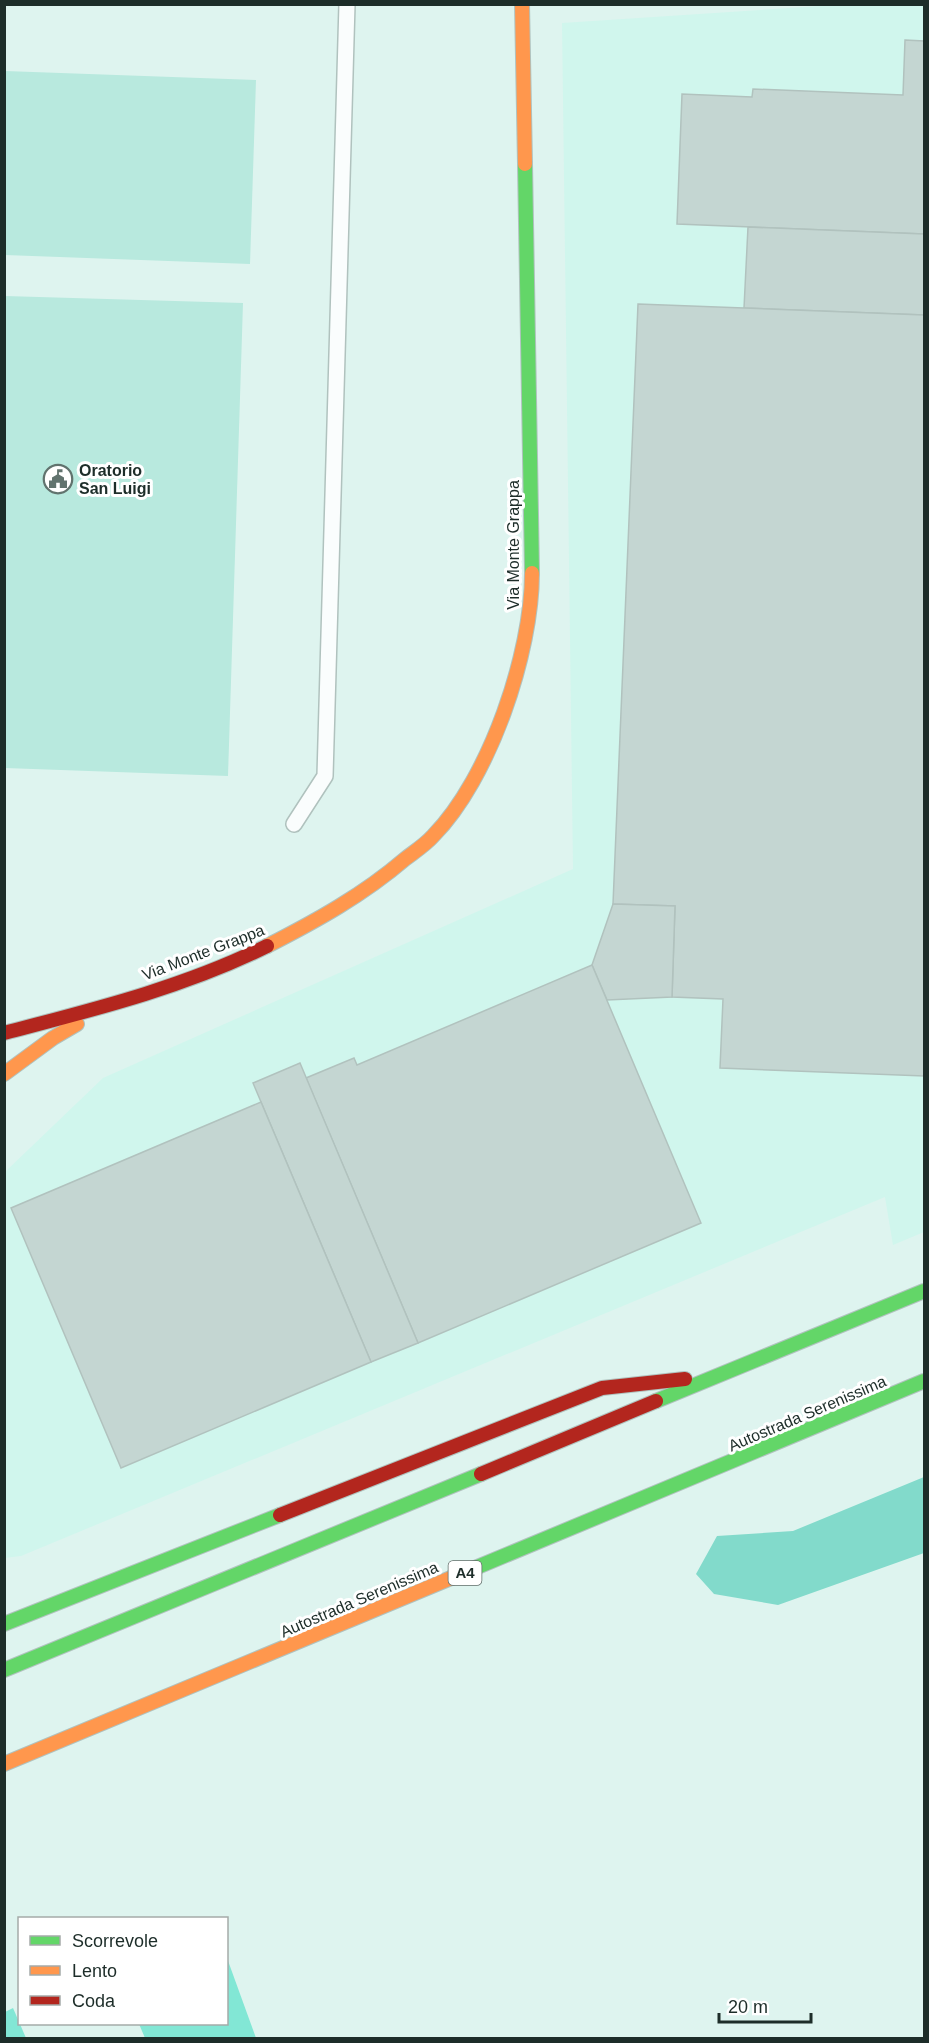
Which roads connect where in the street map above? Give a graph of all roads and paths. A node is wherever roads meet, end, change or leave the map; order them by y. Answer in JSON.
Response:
{"nodes":[{"id":1,"x":347,"y":4,"type":"edge"},
{"id":2,"x":522,"y":4,"type":"edge"},
{"id":3,"x":294,"y":824,"type":"dead end"},
{"id":4,"x":107,"y":1006,"type":"junction"},
{"id":5,"x":4,"y":1033,"type":"edge"},
{"id":6,"x":4,"y":1074,"type":"edge"},
{"id":7,"x":924,"y":1291,"type":"edge"},
{"id":8,"x":722,"y":1375,"type":"junction"},
{"id":9,"x":924,"y":1381,"type":"edge"},
{"id":10,"x":4,"y":1624,"type":"edge"},
{"id":11,"x":4,"y":1670,"type":"edge"},
{"id":12,"x":4,"y":1764,"type":"edge"}],
"edges":[{"from":1,"to":3,"type":"lane"},
{"from":2,"to":4,"type":"main road","name":"Via Monte Grappa"},
{"from":4,"to":5,"type":"main road","name":"Via Monte Grappa"},
{"from":4,"to":6,"type":"main road","name":"Via Monte Grappa"},
{"from":7,"to":8,"type":"main road"},
{"from":8,"to":10,"type":"main road"},
{"from":8,"to":11,"type":"main road"},
{"from":9,"to":12,"type":"main road","name":"Autostrada Serenissima","number":"A4"}]}
